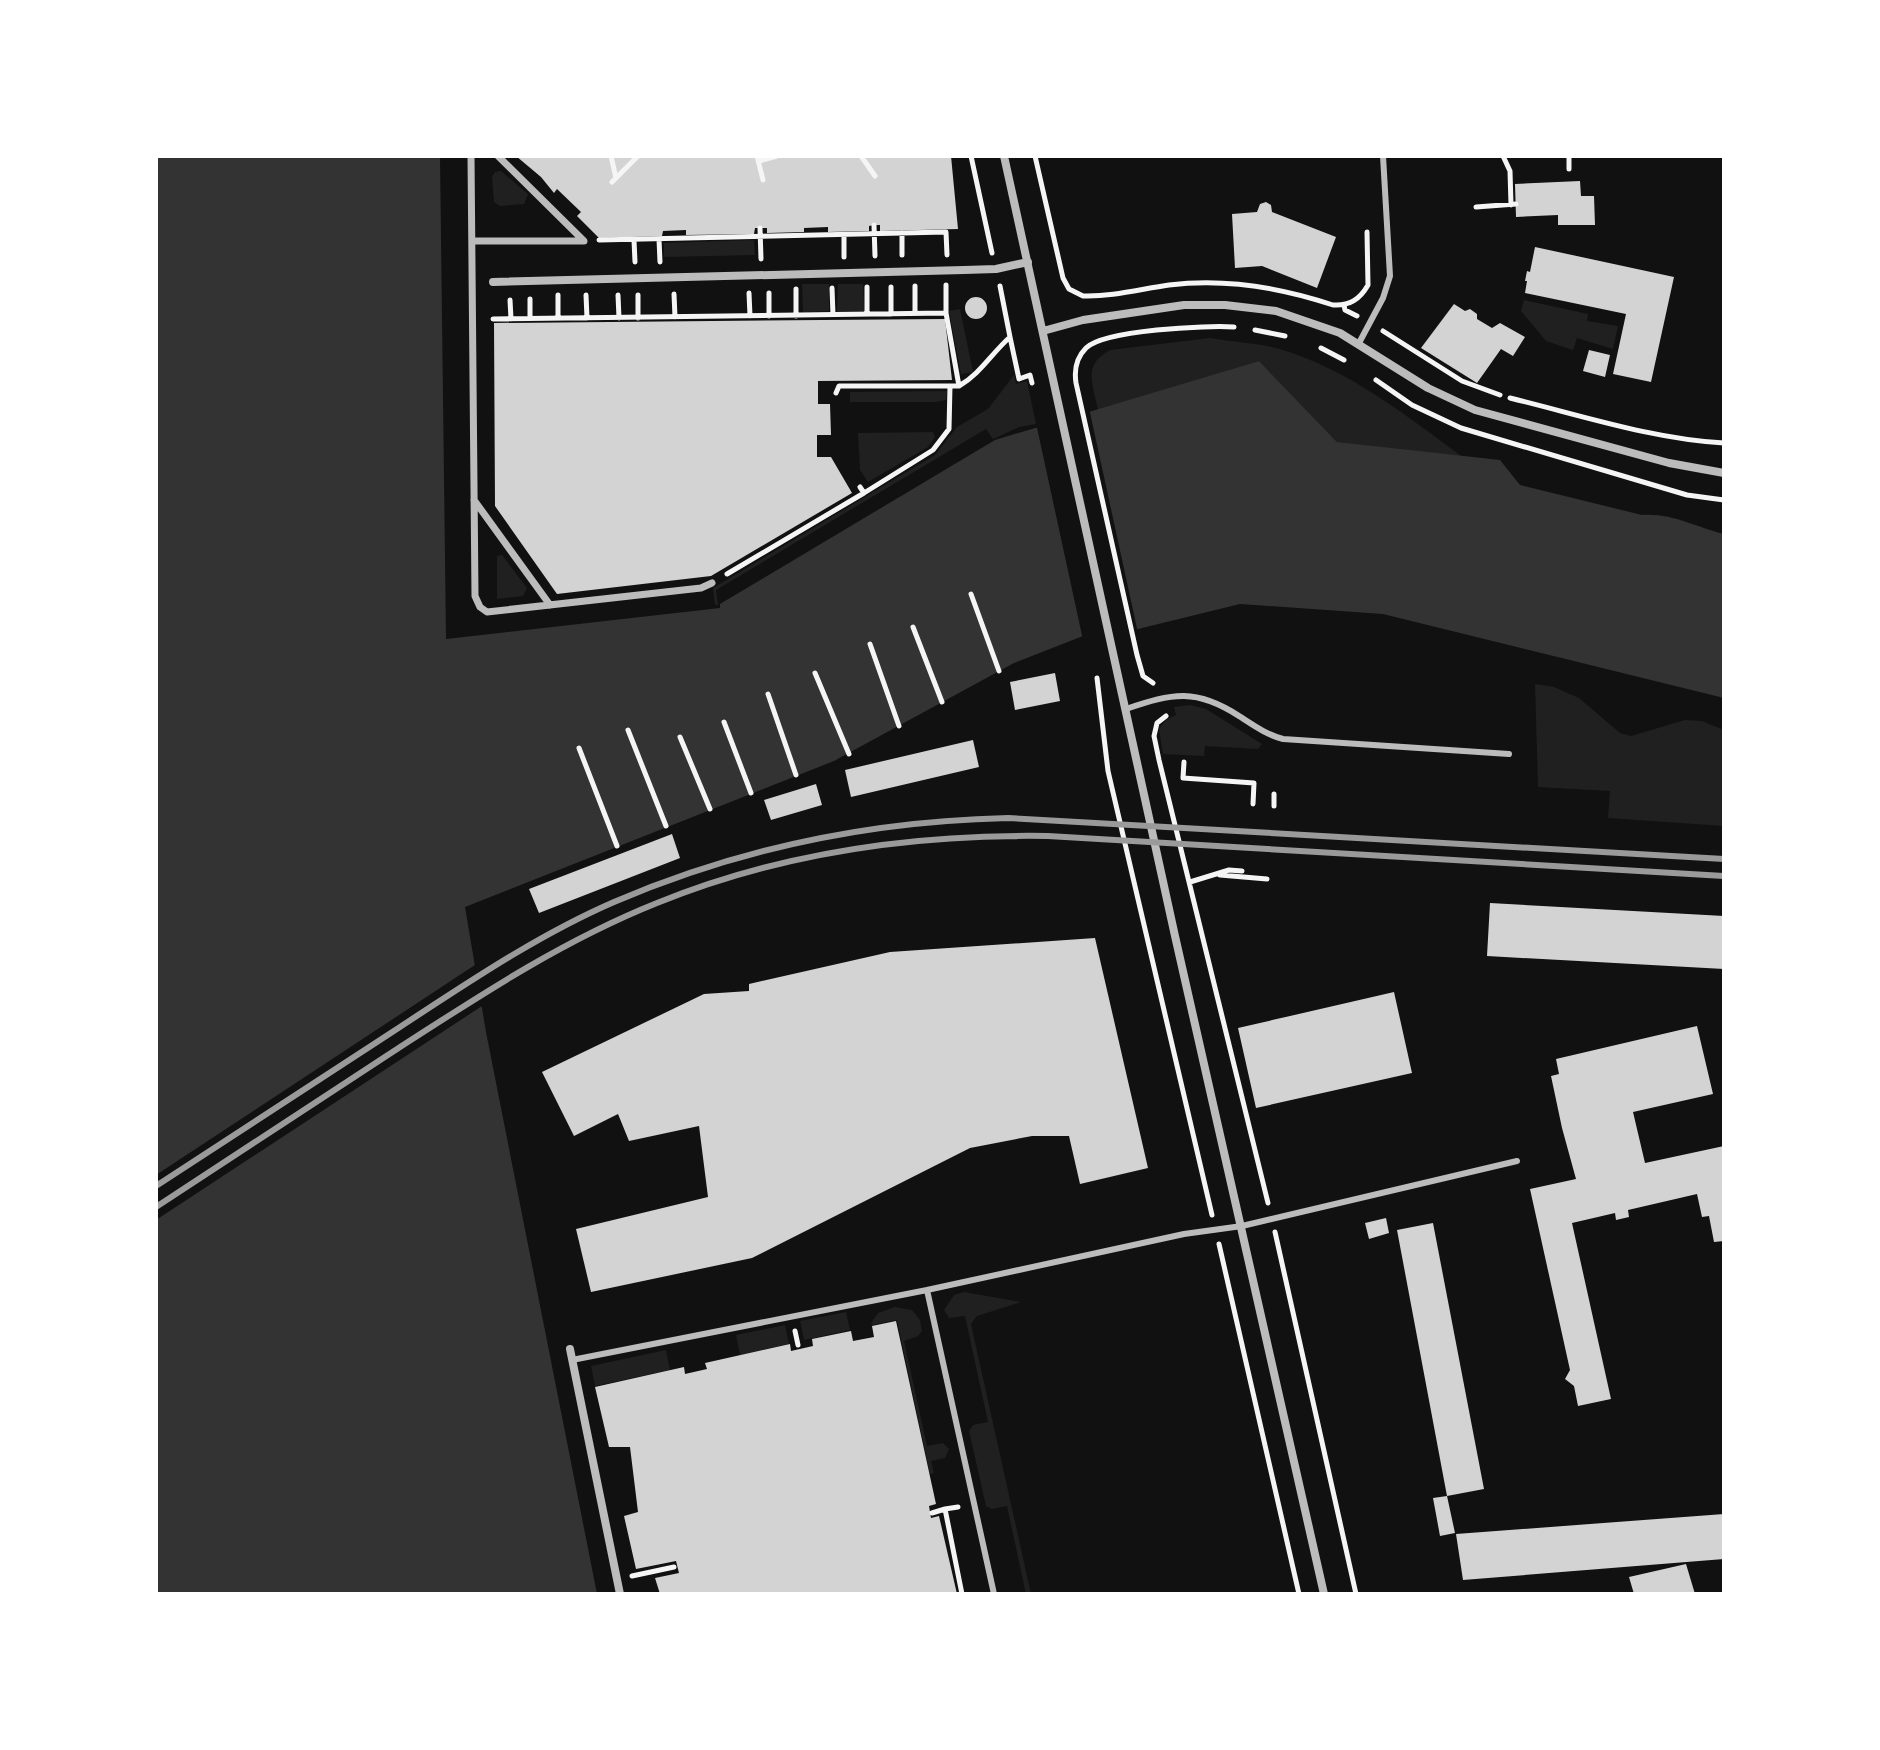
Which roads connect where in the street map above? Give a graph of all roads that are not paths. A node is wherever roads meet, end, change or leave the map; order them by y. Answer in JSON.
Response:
{"nodes":[{"id":1,"x":471,"y":156,"type":"edge"},
{"id":2,"x":498,"y":156,"type":"edge"},
{"id":3,"x":1004,"y":156,"type":"edge"},
{"id":4,"x":1383,"y":156,"type":"edge"},
{"id":5,"x":472,"y":241,"type":"junction"},
{"id":6,"x":1028,"y":262,"type":"junction"},
{"id":7,"x":493,"y":282,"type":"dead end"},
{"id":8,"x":1043,"y":331,"type":"junction"},
{"id":9,"x":1359,"y":343,"type":"junction"},
{"id":10,"x":1724,"y":473,"type":"edge"},
{"id":11,"x":474,"y":500,"type":"junction"},
{"id":12,"x":712,"y":583,"type":"road end"},
{"id":13,"x":550,"y":605,"type":"junction"},
{"id":14,"x":1126,"y":709,"type":"junction"},
{"id":15,"x":1509,"y":754,"type":"dead end"},
{"id":16,"x":1517,"y":1161,"type":"dead end"},
{"id":17,"x":1242,"y":1226,"type":"junction"},
{"id":18,"x":927,"y":1290,"type":"junction"},
{"id":19,"x":570,"y":1349,"type":"dead end"},
{"id":20,"x":572,"y":1360,"type":"junction"},
{"id":21,"x":620,"y":1594,"type":"edge"},
{"id":22,"x":994,"y":1594,"type":"edge"},
{"id":23,"x":1324,"y":1594,"type":"edge"}],
"edges":[{"from":1,"to":5,"type":"street"},
{"from":2,"to":5,"type":"street"},
{"from":3,"to":6,"type":"street"},
{"from":4,"to":9,"type":"lane"},
{"from":5,"to":11,"type":"street"},
{"from":6,"to":7,"type":"street"},
{"from":6,"to":8,"type":"street"},
{"from":8,"to":9,"type":"street"},
{"from":8,"to":14,"type":"street"},
{"from":9,"to":10,"type":"street"},
{"from":11,"to":13,"type":"street"},
{"from":11,"to":13,"type":"street"},
{"from":12,"to":13,"type":"street"},
{"from":14,"to":15,"type":"lane"},
{"from":14,"to":17,"type":"street"},
{"from":16,"to":17,"type":"lane"},
{"from":17,"to":18,"type":"lane"},
{"from":17,"to":23,"type":"street"},
{"from":18,"to":20,"type":"lane"},
{"from":18,"to":22,"type":"lane"},
{"from":19,"to":20,"type":"street"},
{"from":20,"to":21,"type":"street"}]}
